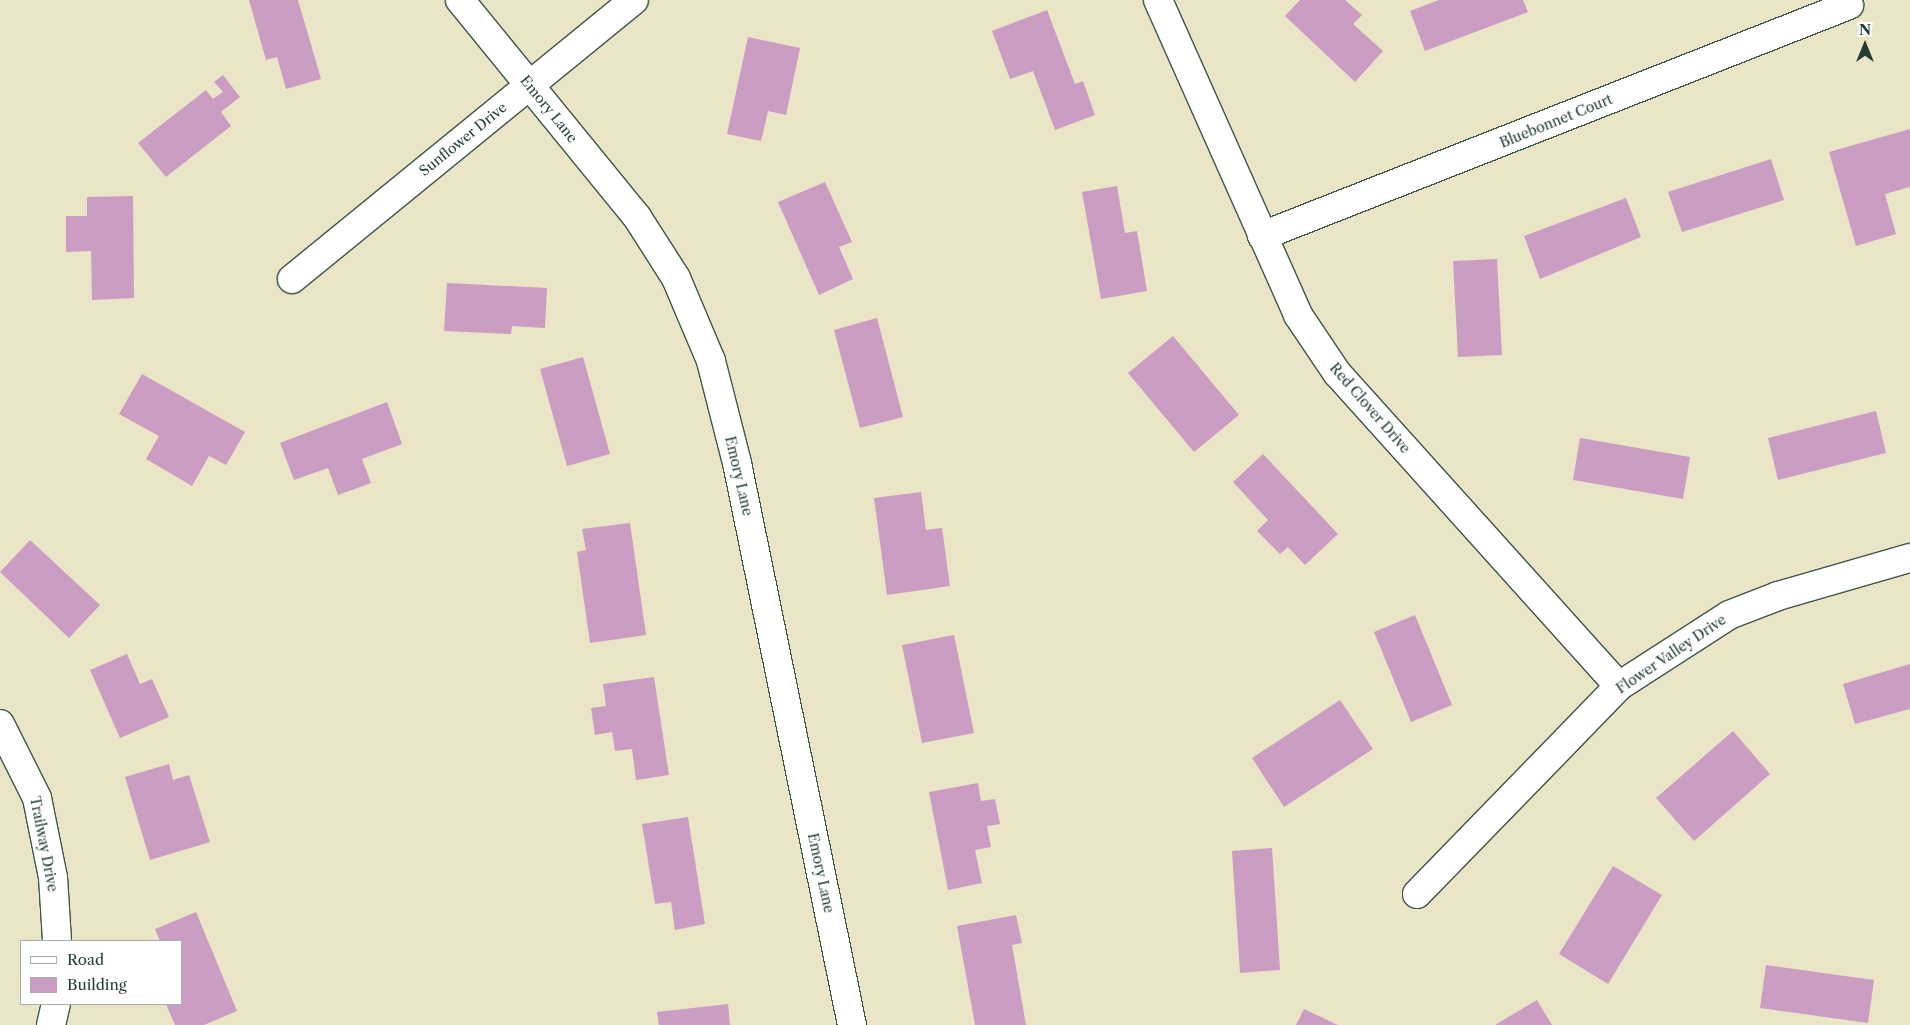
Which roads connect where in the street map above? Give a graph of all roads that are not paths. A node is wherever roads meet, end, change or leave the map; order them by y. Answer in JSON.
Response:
{"nodes":[{"id":1,"x":460,"y":0,"type":"edge"},
{"id":2,"x":634,"y":0,"type":"edge"},
{"id":3,"x":1158,"y":0,"type":"edge"},
{"id":4,"x":1849,"y":5,"type":"dead end"},
{"id":5,"x":529,"y":84,"type":"junction"},
{"id":6,"x":1262,"y":236,"type":"junction"},
{"id":7,"x":292,"y":279,"type":"dead end"},
{"id":8,"x":1910,"y":558,"type":"edge"},
{"id":9,"x":1619,"y":686,"type":"junction"},
{"id":10,"x":0,"y":724,"type":"edge"},
{"id":11,"x":1417,"y":894,"type":"dead end"},
{"id":12,"x":57,"y":940,"type":"edge"},
{"id":13,"x":56,"y":1005,"type":"edge"},
{"id":14,"x":51,"y":1025,"type":"edge"},
{"id":15,"x":852,"y":1025,"type":"edge"}],
"edges":[{"from":1,"to":5,"type":"street","name":"Emory Lane"},
{"from":2,"to":5,"type":"street","name":"Sunflower Drive"},
{"from":3,"to":6,"type":"street","name":"Red Clover Drive"},
{"from":4,"to":6,"type":"street","name":"Bluebonnet Court"},
{"from":5,"to":7,"type":"street","name":"Sunflower Drive"},
{"from":5,"to":15,"type":"street","name":"Emory Lane"},
{"from":6,"to":9,"type":"street","name":"Red Clover Drive"},
{"from":8,"to":9,"type":"street","name":"Flower Valley Drive"},
{"from":9,"to":11,"type":"street","name":"Flower Valley Drive"},
{"from":10,"to":12,"type":"street","name":"Trailway Drive"},
{"from":13,"to":14,"type":"street"}]}
